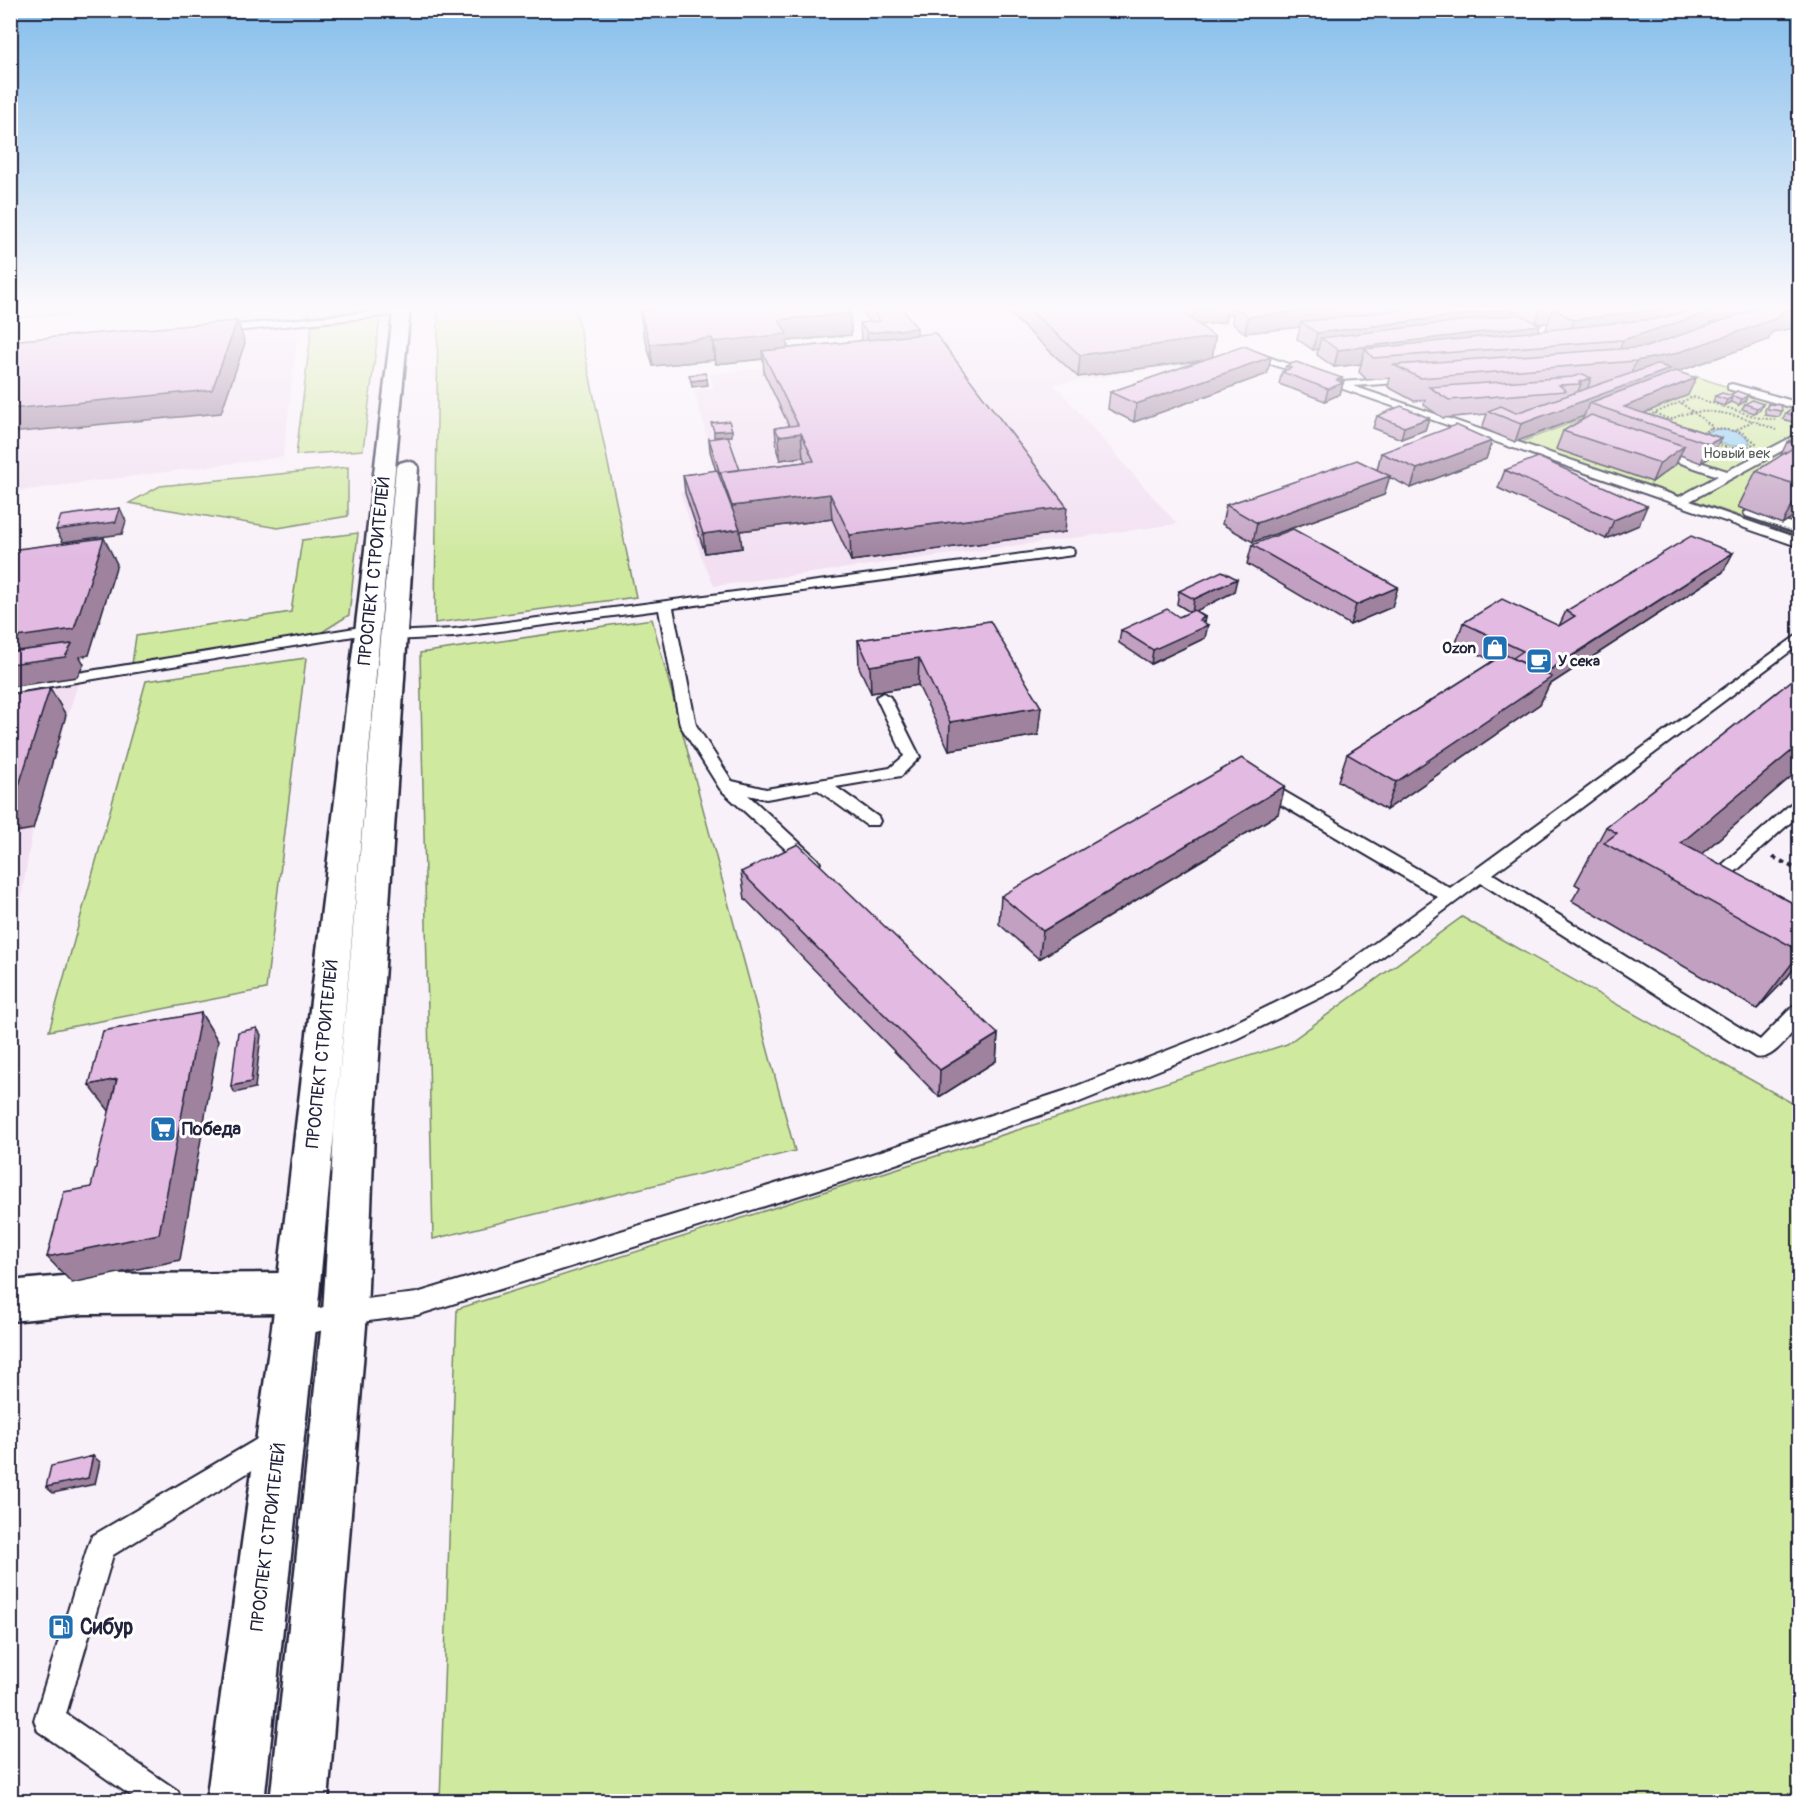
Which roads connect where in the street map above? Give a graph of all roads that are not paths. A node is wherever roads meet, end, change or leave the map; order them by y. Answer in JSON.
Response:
{"nodes":[{"id":1,"x":402,"y":391,"type":"edge"},
{"id":2,"x":1356,"y":391,"type":"edge"},
{"id":3,"x":1744,"y":391,"type":"edge"},
{"id":4,"x":1430,"y":401,"type":"edge"},
{"id":5,"x":1395,"y":404,"type":"junction"},
{"id":6,"x":1800,"y":407,"type":"edge"},
{"id":7,"x":1796,"y":438,"type":"edge"},
{"id":8,"x":1648,"y":449,"type":"edge"},
{"id":9,"x":1728,"y":476,"type":"junction"},
{"id":10,"x":1694,"y":494,"type":"junction"},
{"id":11,"x":1680,"y":502,"type":"junction"},
{"id":12,"x":1800,"y":530,"type":"edge"},
{"id":13,"x":1800,"y":543,"type":"edge"},
{"id":14,"x":1068,"y":552,"type":"dead end"},
{"id":15,"x":665,"y":603,"type":"junction"},
{"id":16,"x":380,"y":633,"type":"junction"},
{"id":17,"x":1800,"y":637,"type":"edge"},
{"id":18,"x":10,"y":689,"type":"edge"},
{"id":19,"x":883,"y":696,"type":"dead end"},
{"id":20,"x":1258,"y":783,"type":"edge"},
{"id":21,"x":820,"y":784,"type":"junction"},
{"id":22,"x":726,"y":785,"type":"junction"},
{"id":23,"x":1800,"y":805,"type":"edge"},
{"id":24,"x":872,"y":821,"type":"dead end"},
{"id":25,"x":823,"y":873,"type":"edge"},
{"id":26,"x":1482,"y":875,"type":"junction"},
{"id":27,"x":1452,"y":897,"type":"junction"},
{"id":28,"x":1709,"y":903,"type":"edge"},
{"id":29,"x":1800,"y":1011,"type":"edge"},
{"id":30,"x":10,"y":1301,"type":"edge"},
{"id":31,"x":295,"y":1310,"type":"junction"},
{"id":32,"x":345,"y":1313,"type":"junction"},
{"id":33,"x":280,"y":1439,"type":"junction"},
{"id":34,"x":167,"y":1802,"type":"edge"},
{"id":35,"x":235,"y":1802,"type":"edge"},
{"id":36,"x":299,"y":1802,"type":"edge"}],
"edges":[{"from":1,"to":16,"type":"main road","name":"ПРОСПЕКТ СТРОИТЕЛЕЙ"},
{"from":2,"to":5,"type":"lane"},
{"from":3,"to":6,"type":"lane"},
{"from":4,"to":5,"type":"lane"},
{"from":5,"to":11,"type":"lane"},
{"from":7,"to":9,"type":"lane"},
{"from":8,"to":9,"type":"lane"},
{"from":9,"to":10,"type":"lane"},
{"from":10,"to":11,"type":"lane"},
{"from":10,"to":12,"type":"lane"},
{"from":11,"to":13,"type":"lane"},
{"from":14,"to":15,"type":"lane"},
{"from":15,"to":16,"type":"lane"},
{"from":15,"to":22,"type":"lane"},
{"from":16,"to":18,"type":"lane"},
{"from":16,"to":31,"type":"main road","name":"ПРОСПЕКТ СТРОИТЕЛЕЙ"},
{"from":16,"to":32,"type":"main road","name":"ПРОСПЕКТ СТРОИТЕЛЕЙ"},
{"from":17,"to":26,"type":"lane"},
{"from":19,"to":21,"type":"lane"},
{"from":20,"to":27,"type":"lane"},
{"from":21,"to":22,"type":"lane"},
{"from":21,"to":24,"type":"lane"},
{"from":22,"to":25,"type":"lane"},
{"from":23,"to":28,"type":"lane"},
{"from":26,"to":27,"type":"lane"},
{"from":26,"to":29,"type":"lane"},
{"from":27,"to":32,"type":"lane"},
{"from":30,"to":31,"type":"main road"},
{"from":31,"to":32,"type":"lane"},
{"from":31,"to":33,"type":"main road","name":"ПРОСПЕКТ СТРОИТЕЛЕЙ"},
{"from":32,"to":36,"type":"main road","name":"ПРОСПЕКТ СТРОИТЕЛЕЙ"},
{"from":33,"to":34,"type":"lane"},
{"from":33,"to":35,"type":"main road","name":"ПРОСПЕКТ СТРОИТЕЛЕЙ"}]}
